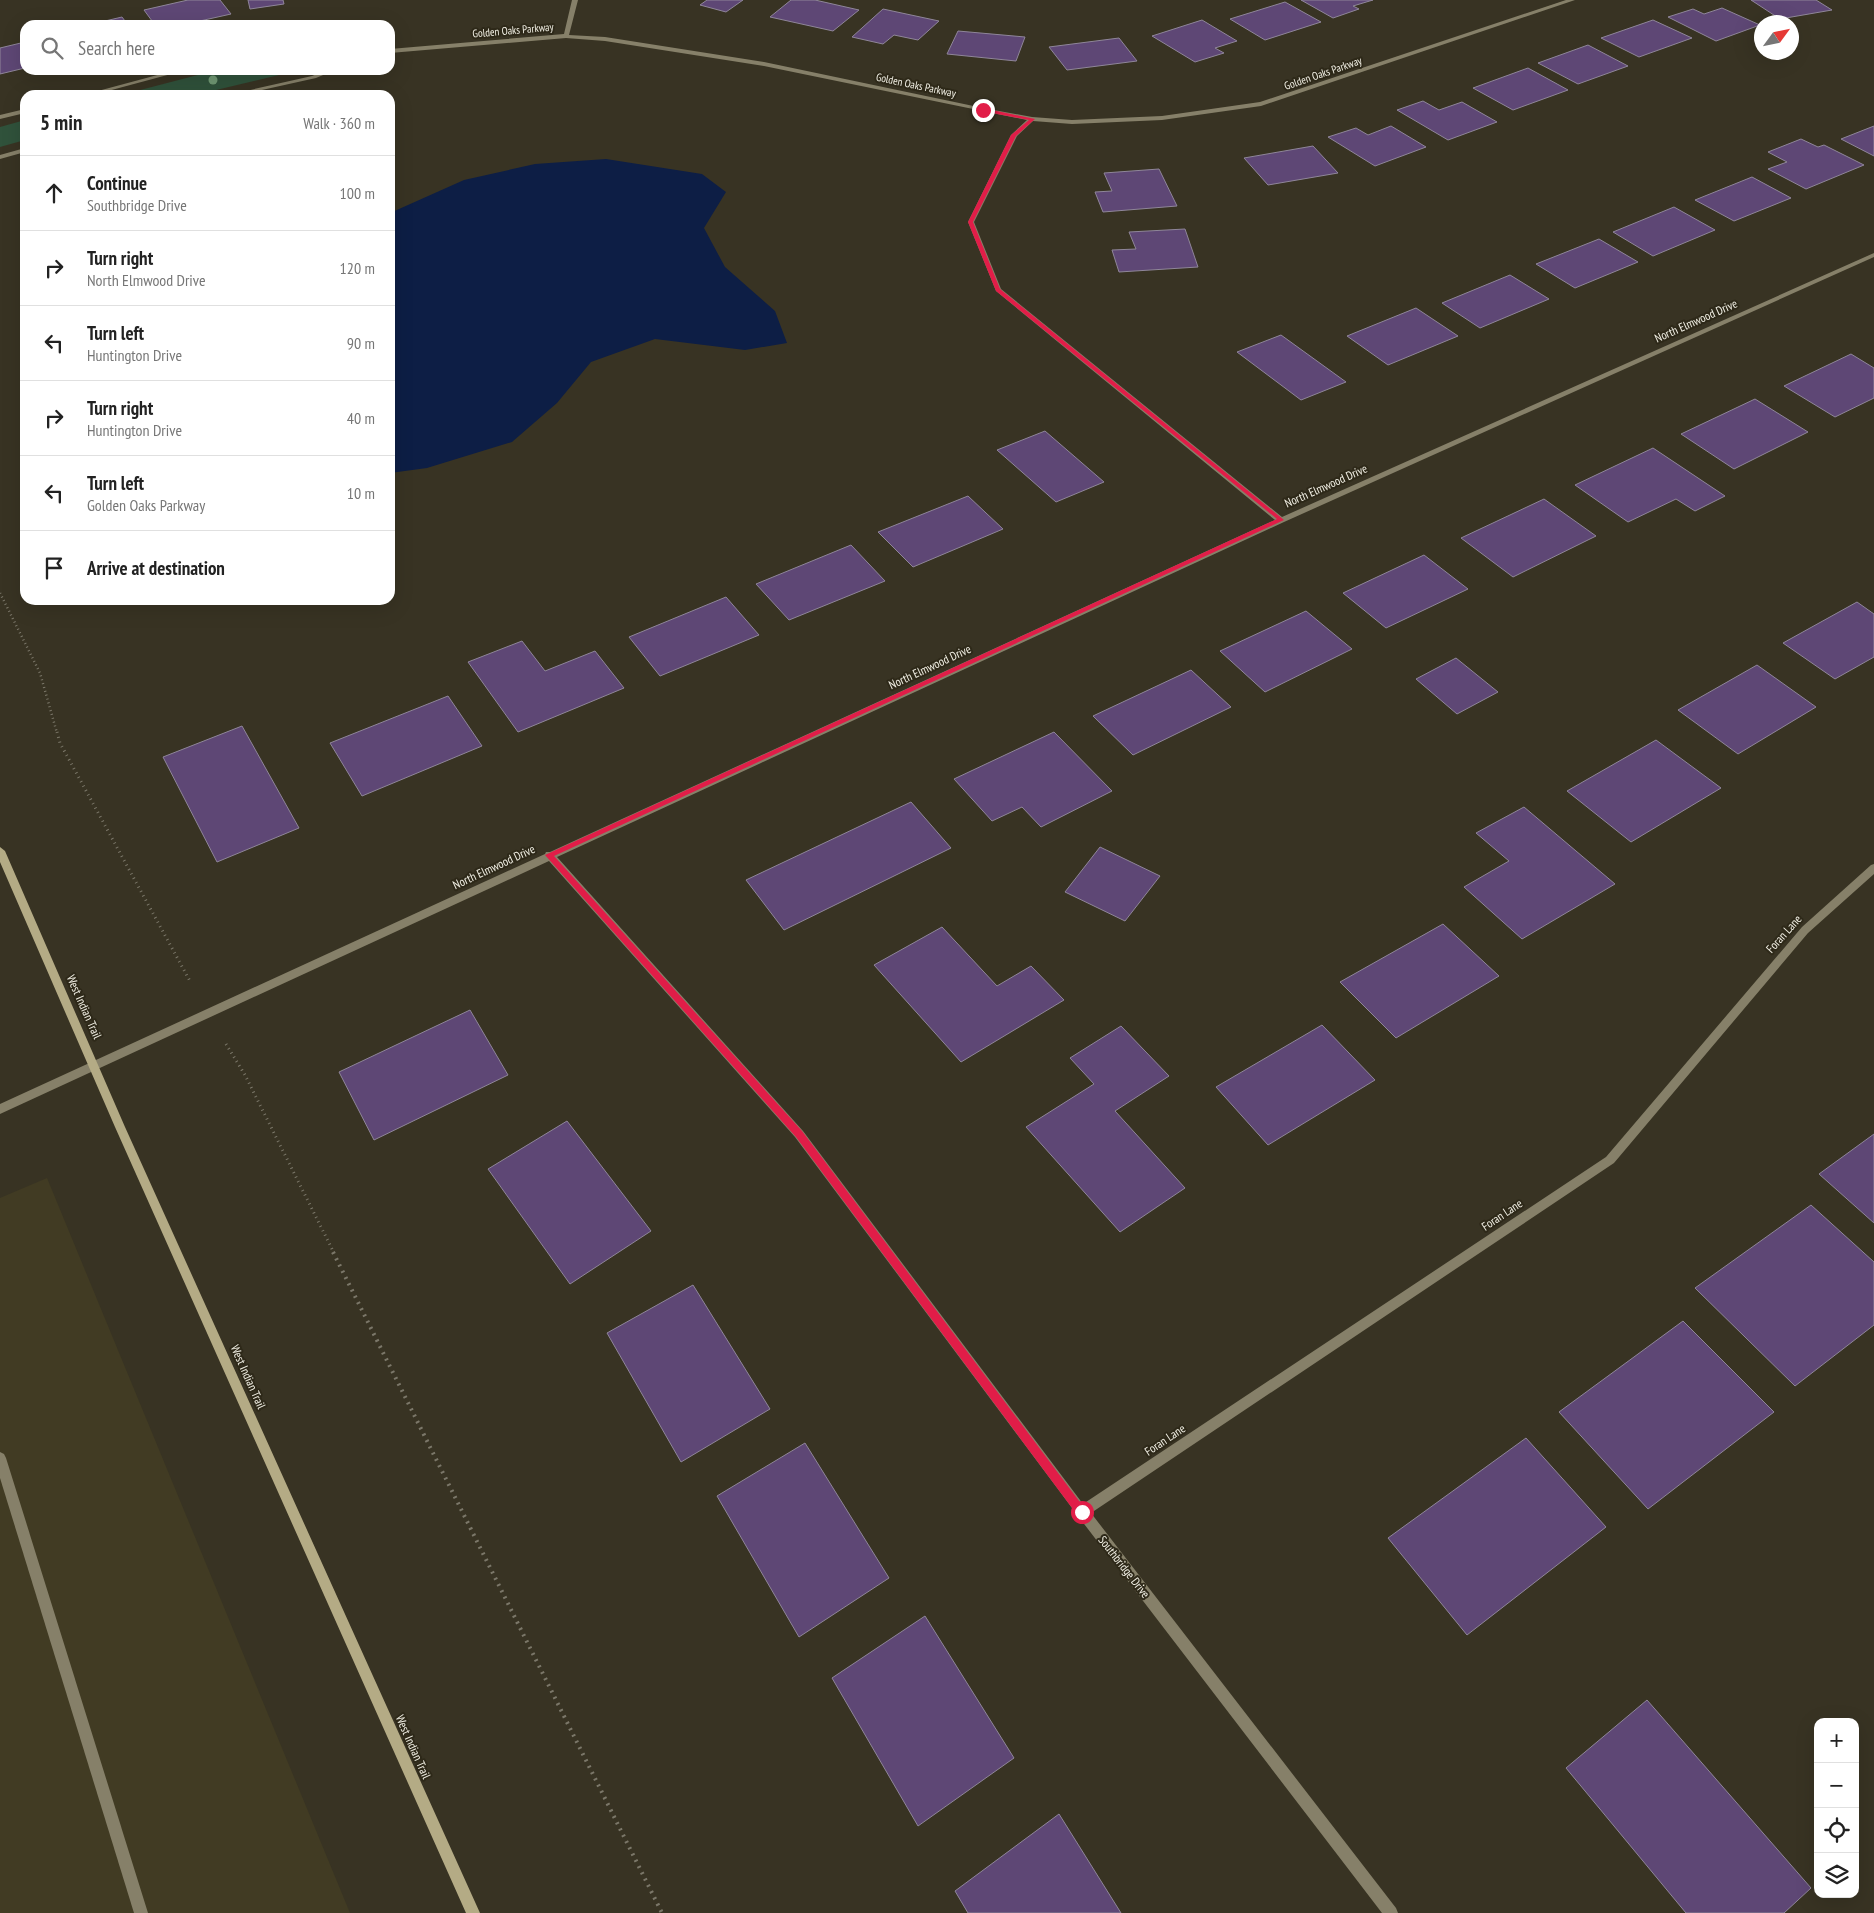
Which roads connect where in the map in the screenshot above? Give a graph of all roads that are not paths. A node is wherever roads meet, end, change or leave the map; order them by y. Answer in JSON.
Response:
{"nodes":[{"id":1,"x":575,"y":0,"type":"edge"},
{"id":2,"x":1572,"y":0,"type":"edge"},
{"id":3,"x":566,"y":36,"type":"junction"},
{"id":4,"x":395,"y":51,"type":"edge"},
{"id":5,"x":164,"y":75,"type":"edge"},
{"id":6,"x":319,"y":75,"type":"edge"},
{"id":7,"x":105,"y":90,"type":"edge"},
{"id":8,"x":254,"y":90,"type":"edge"},
{"id":9,"x":20,"y":112,"type":"edge"},
{"id":10,"x":0,"y":117,"type":"edge"},
{"id":11,"x":1032,"y":119,"type":"junction"},
{"id":12,"x":20,"y":151,"type":"edge"},
{"id":13,"x":0,"y":157,"type":"edge"},
{"id":14,"x":1874,"y":255,"type":"edge"},
{"id":15,"x":1281,"y":520,"type":"junction"},
{"id":16,"x":0,"y":851,"type":"edge"},
{"id":17,"x":549,"y":855,"type":"junction"},
{"id":18,"x":1874,"y":868,"type":"edge"},
{"id":19,"x":95,"y":1066,"type":"junction"},
{"id":20,"x":0,"y":1109,"type":"edge"},
{"id":21,"x":0,"y":1458,"type":"edge"},
{"id":22,"x":1082,"y":1512,"type":"junction"},
{"id":23,"x":141,"y":1913,"type":"edge"},
{"id":24,"x":473,"y":1913,"type":"edge"},
{"id":25,"x":1392,"y":1913,"type":"edge"}],
"edges":[{"from":1,"to":3,"type":"street"},
{"from":2,"to":11,"type":"street","name":"Golden Oaks Parkway"},
{"from":3,"to":4,"type":"street","name":"Golden Oaks Parkway"},
{"from":3,"to":11,"type":"street","name":"Golden Oaks Parkway"},
{"from":5,"to":7,"type":"street"},
{"from":6,"to":8,"type":"street"},
{"from":9,"to":10,"type":"street"},
{"from":11,"to":15,"type":"street"},
{"from":12,"to":13,"type":"street"},
{"from":14,"to":15,"type":"street","name":"North Elmwood Drive"},
{"from":15,"to":17,"type":"street","name":"North Elmwood Drive"},
{"from":16,"to":19,"type":"main road","name":"West Indian Trail"},
{"from":17,"to":19,"type":"street","name":"North Elmwood Drive"},
{"from":17,"to":22,"type":"street","name":"Southbridge Drive"},
{"from":18,"to":22,"type":"street","name":"Foran Lane"},
{"from":19,"to":20,"type":"street","name":"North Elmwood Drive"},
{"from":19,"to":24,"type":"main road","name":"West Indian Trail"},
{"from":21,"to":23,"type":"street"},
{"from":22,"to":25,"type":"street","name":"Southbridge Drive"}]}
